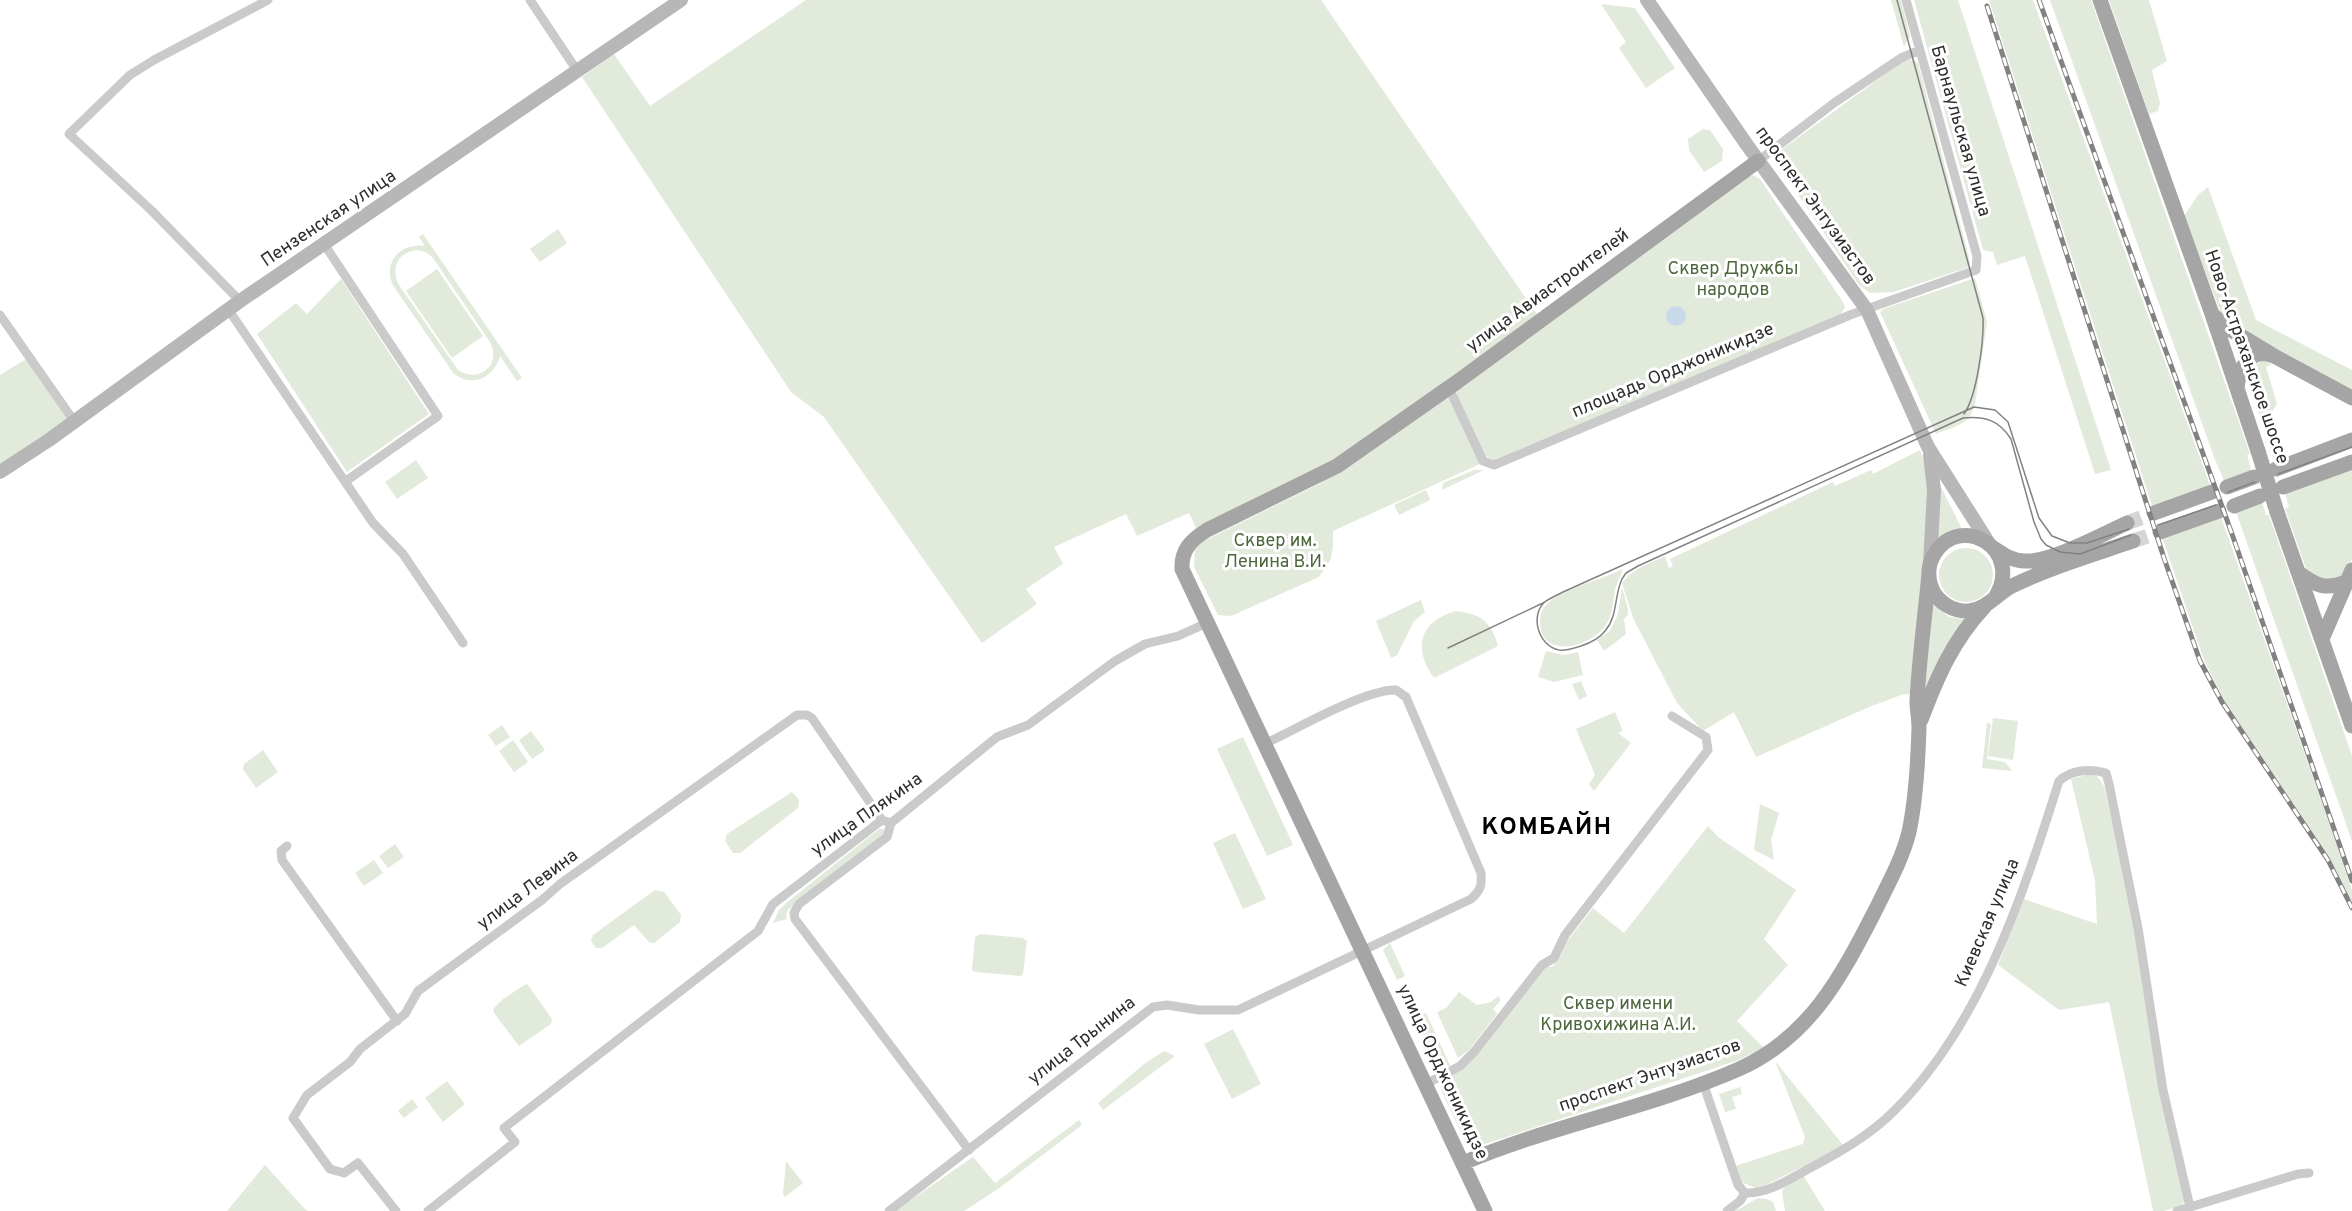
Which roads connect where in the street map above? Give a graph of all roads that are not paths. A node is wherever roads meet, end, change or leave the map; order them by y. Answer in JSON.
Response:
{"nodes":[{"id":1,"x":268,"y":0,"type":"edge"},
{"id":2,"x":530,"y":0,"type":"edge"},
{"id":3,"x":681,"y":0,"type":"edge"},
{"id":4,"x":1647,"y":0,"type":"edge"},
{"id":5,"x":1906,"y":0,"type":"edge"},
{"id":6,"x":2100,"y":0,"type":"edge"},
{"id":7,"x":1920,"y":50,"type":"junction"},
{"id":8,"x":578,"y":72,"type":"junction"},
{"id":9,"x":1758,"y":161,"type":"junction"},
{"id":10,"x":324,"y":244,"type":"junction"},
{"id":11,"x":1976,"y":270,"type":"joint"},
{"id":12,"x":240,"y":301,"type":"junction"},
{"id":13,"x":228,"y":309,"type":"junction"},
{"id":14,"x":1867,"y":310,"type":"junction"},
{"id":15,"x":2212,"y":314,"type":"junction"},
{"id":16,"x":0,"y":315,"type":"edge"},
{"id":17,"x":2274,"y":356,"type":"junction"},
{"id":18,"x":1449,"y":388,"type":"junction"},
{"id":19,"x":2237,"y":388,"type":"junction"},
{"id":20,"x":2352,"y":398,"type":"edge"},
{"id":21,"x":74,"y":421,"type":"junction"},
{"id":22,"x":2352,"y":440,"type":"edge"},
{"id":23,"x":1928,"y":447,"type":"junction"},
{"id":24,"x":2352,"y":462,"type":"edge"},
{"id":25,"x":2276,"y":469,"type":"dead end"},
{"id":26,"x":0,"y":472,"type":"edge"},
{"id":27,"x":2254,"y":477,"type":"dead end"},
{"id":28,"x":346,"y":481,"type":"junction"},
{"id":29,"x":2283,"y":487,"type":"dead end"},
{"id":30,"x":2260,"y":496,"type":"dead end"},
{"id":31,"x":2154,"y":513,"type":"tunnel mouth"},
{"id":32,"x":2127,"y":523,"type":"tunnel mouth"},
{"id":33,"x":2160,"y":531,"type":"tunnel mouth"},
{"id":34,"x":2133,"y":541,"type":"tunnel mouth"},
{"id":35,"x":1188,"y":545,"type":"joint"},
{"id":36,"x":1992,"y":547,"type":"junction"},
{"id":37,"x":1929,"y":570,"type":"junction"},
{"id":38,"x":2299,"y":573,"type":"junction"},
{"id":39,"x":2349,"y":576,"type":"edge"},
{"id":40,"x":1992,"y":600,"type":"junction"},
{"id":41,"x":1207,"y":622,"type":"junction"},
{"id":42,"x":2322,"y":639,"type":"junction"},
{"id":43,"x":463,"y":643,"type":"dead end"},
{"id":44,"x":1672,"y":716,"type":"dead end"},
{"id":45,"x":1919,"y":726,"type":"junction"},
{"id":46,"x":2352,"y":726,"type":"edge"},
{"id":47,"x":1264,"y":744,"type":"junction"},
{"id":48,"x":886,"y":821,"type":"junction"},
{"id":49,"x":286,"y":846,"type":"dead end"},
{"id":50,"x":1363,"y":950,"type":"junction"},
{"id":51,"x":397,"y":1021,"type":"junction"},
{"id":52,"x":1703,"y":1083,"type":"junction"},
{"id":53,"x":1426,"y":1084,"type":"junction"},
{"id":54,"x":969,"y":1150,"type":"junction"},
{"id":55,"x":1463,"y":1163,"type":"junction"},
{"id":56,"x":2309,"y":1173,"type":"dead end"},
{"id":57,"x":1745,"y":1193,"type":"junction"},
{"id":58,"x":2190,"y":1207,"type":"junction"},
{"id":59,"x":396,"y":1211,"type":"edge"},
{"id":60,"x":428,"y":1211,"type":"edge"},
{"id":61,"x":889,"y":1211,"type":"edge"},
{"id":62,"x":1485,"y":1211,"type":"edge"},
{"id":63,"x":1727,"y":1211,"type":"edge"},
{"id":64,"x":2177,"y":1211,"type":"edge"}],
"edges":[{"from":1,"to":12,"type":"street"},
{"from":2,"to":8,"type":"street"},
{"from":3,"to":8,"type":"street","name":"Пензенская улица"},
{"from":4,"to":9,"type":"street","name":"проспект Энтузиастов"},
{"from":5,"to":7,"type":"street","name":"Барнаульская улица"},
{"from":6,"to":15,"type":"main road","name":"Ново-Астраханское шоссе"},
{"from":7,"to":9,"type":"street","name":"улица Авиастроителей"},
{"from":7,"to":11,"type":"street","name":"Барнаульская улица"},
{"from":8,"to":10,"type":"street","name":"Пензенская улица"},
{"from":9,"to":14,"type":"street","name":"проспект Энтузиастов"},
{"from":9,"to":18,"type":"main road","name":"улица Авиастроителей"},
{"from":10,"to":12,"type":"street","name":"Пензенская улица"},
{"from":10,"to":28,"type":"street"},
{"from":11,"to":14,"type":"street","name":"площадь Орджоникидзе"},
{"from":12,"to":13,"type":"street","name":"Пензенская улица"},
{"from":13,"to":21,"type":"street","name":"Пензенская улица"},
{"from":13,"to":28,"type":"street"},
{"from":14,"to":18,"type":"street","name":"площадь Орджоникидзе"},
{"from":14,"to":23,"type":"street","name":"проспект Энтузиастов"},
{"from":15,"to":17,"type":"main road"},
{"from":15,"to":19,"type":"main road","name":"Ново-Астраханское шоссе"},
{"from":16,"to":21,"type":"street"},
{"from":17,"to":19,"type":"main road"},
{"from":17,"to":20,"type":"main road"},
{"from":18,"to":35,"type":"main road","name":"улица Авиастроителей"},
{"from":19,"to":38,"type":"main road","name":"Ново-Астраханское шоссе","bridge":true},
{"from":21,"to":26,"type":"street","name":"Пензенская улица"},
{"from":22,"to":25,"type":"main road"},
{"from":23,"to":36,"type":"street","name":"проспект Энтузиастов"},
{"from":23,"to":37,"type":"street","name":"проспект Энтузиастов"},
{"from":24,"to":29,"type":"main road"},
{"from":27,"to":31,"type":"main road"},
{"from":28,"to":43,"type":"street"},
{"from":30,"to":33,"type":"main road"},
{"from":32,"to":36,"type":"main road"},
{"from":34,"to":40,"type":"main road"},
{"from":35,"to":41,"type":"main road","name":"улица Орджоникидзе"},
{"from":36,"to":37,"type":"main road"},
{"from":36,"to":40,"type":"main road","name":"проспект Энтузиастов"},
{"from":37,"to":40,"type":"main road","name":"проспект Энтузиастов"},
{"from":37,"to":45,"type":"main road","name":"проспект Энтузиастов"},
{"from":38,"to":39,"type":"main road"},
{"from":38,"to":42,"type":"main road","name":"Ново-Астраханское шоссе"},
{"from":39,"to":42,"type":"main road"},
{"from":40,"to":45,"type":"main road","name":"проспект Энтузиастов"},
{"from":41,"to":47,"type":"main road","name":"улица Орджоникидзе"},
{"from":41,"to":48,"type":"street","name":"улица Плякина"},
{"from":42,"to":46,"type":"main road","name":"Ново-Астраханское шоссе"},
{"from":44,"to":53,"type":"street"},
{"from":45,"to":52,"type":"main road","name":"проспект Энтузиастов"},
{"from":47,"to":50,"type":"main road","name":"улица Орджоникидзе"},
{"from":47,"to":50,"type":"street"},
{"from":48,"to":51,"type":"street","name":"улица Левина"},
{"from":48,"to":54,"type":"street"},
{"from":48,"to":60,"type":"street","name":"улица Плякина"},
{"from":49,"to":51,"type":"street"},
{"from":50,"to":53,"type":"main road","name":"улица Орджоникидзе"},
{"from":50,"to":54,"type":"street","name":"улица Трынина"},
{"from":51,"to":59,"type":"street","name":"улица Левина"},
{"from":52,"to":55,"type":"main road","name":"проспект Энтузиастов"},
{"from":52,"to":57,"type":"street"},
{"from":53,"to":55,"type":"main road","name":"улица Орджоникидзе"},
{"from":54,"to":61,"type":"street","name":"улица Трынина"},
{"from":55,"to":62,"type":"main road","name":"улица Орджоникидзе"},
{"from":56,"to":58,"type":"street"},
{"from":57,"to":58,"type":"street","name":"Киевская улица"},
{"from":57,"to":63,"type":"street"},
{"from":58,"to":64,"type":"street"}]}
